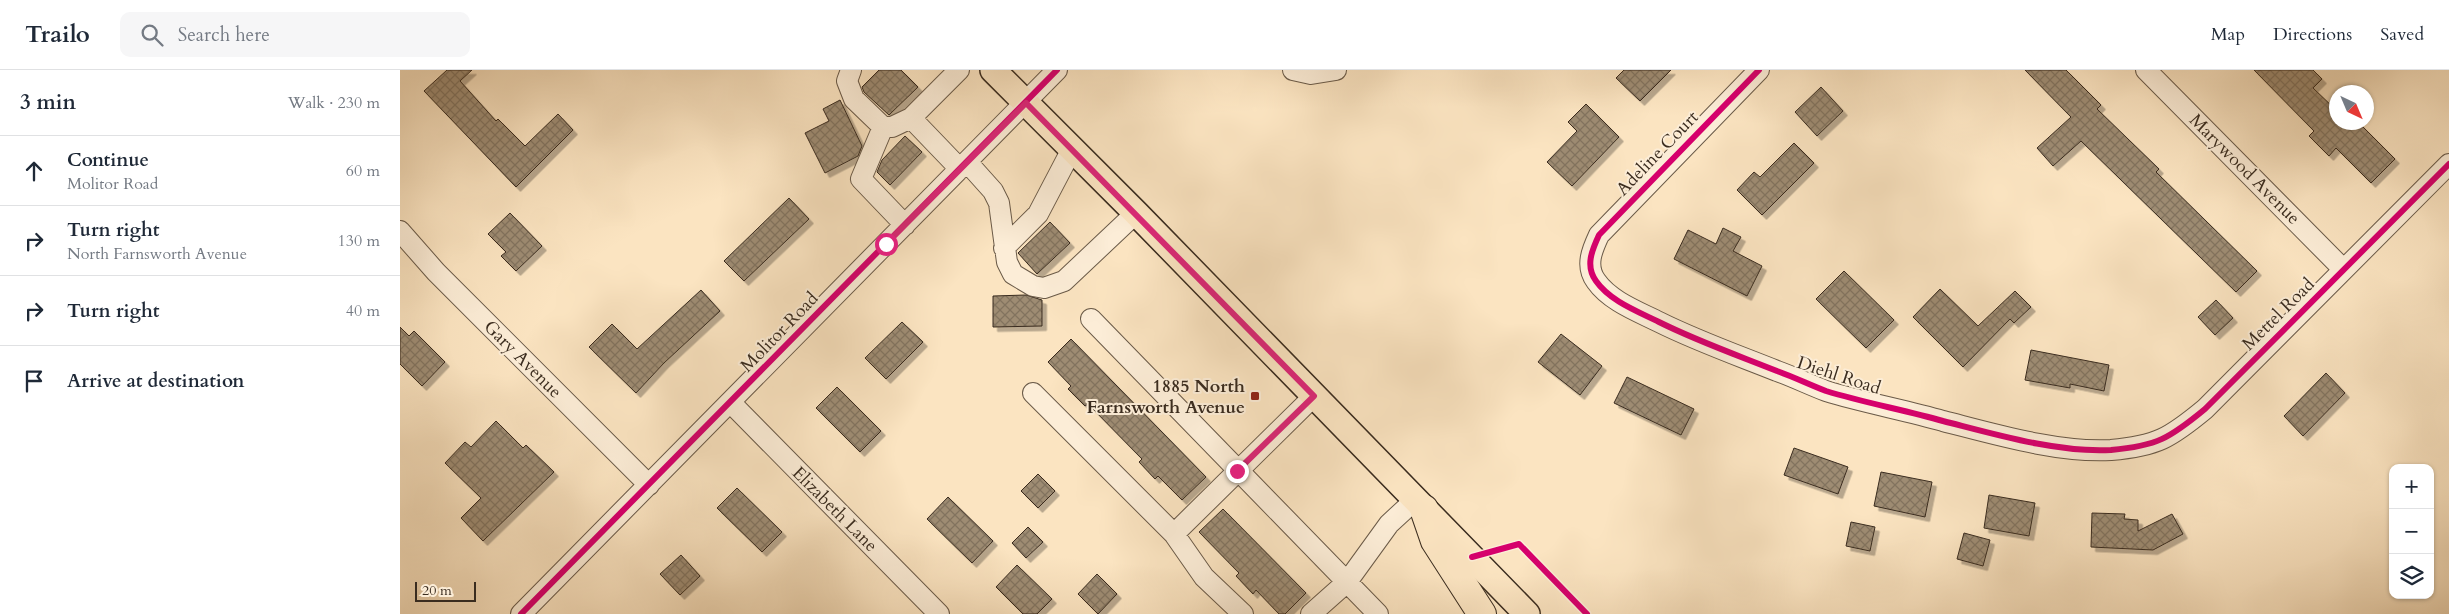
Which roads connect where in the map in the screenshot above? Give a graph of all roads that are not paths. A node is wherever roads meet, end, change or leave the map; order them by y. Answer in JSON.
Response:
{"nodes":[{"id":1,"x":851,"y":70,"type":"edge"},
{"id":2,"x":959,"y":70,"type":"edge"},
{"id":3,"x":993,"y":70,"type":"edge"},
{"id":4,"x":1057,"y":70,"type":"edge"},
{"id":5,"x":1293,"y":70,"type":"edge"},
{"id":6,"x":1336,"y":70,"type":"edge"},
{"id":7,"x":1759,"y":70,"type":"edge"},
{"id":8,"x":2146,"y":70,"type":"edge"},
{"id":9,"x":1026,"y":103,"type":"junction"},
{"id":10,"x":911,"y":118,"type":"junction"},
{"id":11,"x":883,"y":127,"type":"junction"},
{"id":12,"x":1072,"y":149,"type":"junction"},
{"id":13,"x":2449,"y":164,"type":"edge"},
{"id":14,"x":964,"y":166,"type":"junction"},
{"id":15,"x":1136,"y":213,"type":"junction"},
{"id":16,"x":905,"y":225,"type":"junction"},
{"id":17,"x":400,"y":231,"type":"edge"},
{"id":18,"x":1004,"y":248,"type":"junction"},
{"id":19,"x":1590,"y":265,"type":"joint"},
{"id":20,"x":2343,"y":269,"type":"junction"},
{"id":21,"x":1092,"y":319,"type":"dead end"},
{"id":22,"x":1033,"y":393,"type":"dead end"},
{"id":23,"x":1314,"y":396,"type":"junction"},
{"id":24,"x":731,"y":403,"type":"junction"},
{"id":25,"x":2108,"y":450,"type":"joint"},
{"id":26,"x":1237,"y":471,"type":"junction"},
{"id":27,"x":649,"y":485,"type":"junction"},
{"id":28,"x":1419,"y":504,"type":"junction"},
{"id":29,"x":1174,"y":534,"type":"junction"},
{"id":30,"x":1347,"y":582,"type":"junction"},
{"id":31,"x":521,"y":614,"type":"edge"},
{"id":32,"x":939,"y":614,"type":"edge"},
{"id":33,"x":1243,"y":614,"type":"edge"},
{"id":34,"x":1311,"y":614,"type":"edge"},
{"id":35,"x":1378,"y":614,"type":"edge"},
{"id":36,"x":1482,"y":614,"type":"edge"},
{"id":37,"x":1527,"y":614,"type":"edge"}],
"edges":[{"from":1,"to":11,"type":"street"},
{"from":2,"to":10,"type":"street"},
{"from":3,"to":9,"type":"main road"},
{"from":4,"to":9,"type":"street","name":"Molitor Road"},
{"from":5,"to":6,"type":"street"},
{"from":7,"to":19,"type":"street","name":"Adeline Court"},
{"from":8,"to":20,"type":"street","name":"Marywood Avenue"},
{"from":9,"to":12,"type":"main road"},
{"from":9,"to":14,"type":"street","name":"Molitor Road"},
{"from":10,"to":11,"type":"street"},
{"from":10,"to":14,"type":"street"},
{"from":11,"to":16,"type":"street"},
{"from":12,"to":15,"type":"main road"},
{"from":12,"to":18,"type":"street"},
{"from":13,"to":20,"type":"street","name":"Mettel Road"},
{"from":14,"to":16,"type":"street","name":"Molitor Road"},
{"from":14,"to":18,"type":"street"},
{"from":15,"to":18,"type":"street"},
{"from":15,"to":23,"type":"main road"},
{"from":16,"to":24,"type":"street","name":"Molitor Road"},
{"from":17,"to":27,"type":"street","name":"Gary Avenue"},
{"from":19,"to":25,"type":"street","name":"Diehl Road"},
{"from":20,"to":25,"type":"street","name":"Mettel Road"},
{"from":21,"to":26,"type":"street"},
{"from":22,"to":29,"type":"street"},
{"from":23,"to":26,"type":"street"},
{"from":23,"to":28,"type":"main road"},
{"from":24,"to":27,"type":"street","name":"Molitor Road"},
{"from":24,"to":32,"type":"street","name":"Elizabeth Lane"},
{"from":26,"to":29,"type":"street"},
{"from":26,"to":30,"type":"street"},
{"from":27,"to":31,"type":"street","name":"Molitor Road"},
{"from":28,"to":30,"type":"street"},
{"from":28,"to":36,"type":"highway"},
{"from":28,"to":37,"type":"main road"},
{"from":29,"to":33,"type":"street"},
{"from":30,"to":34,"type":"street"},
{"from":30,"to":35,"type":"street"}]}
